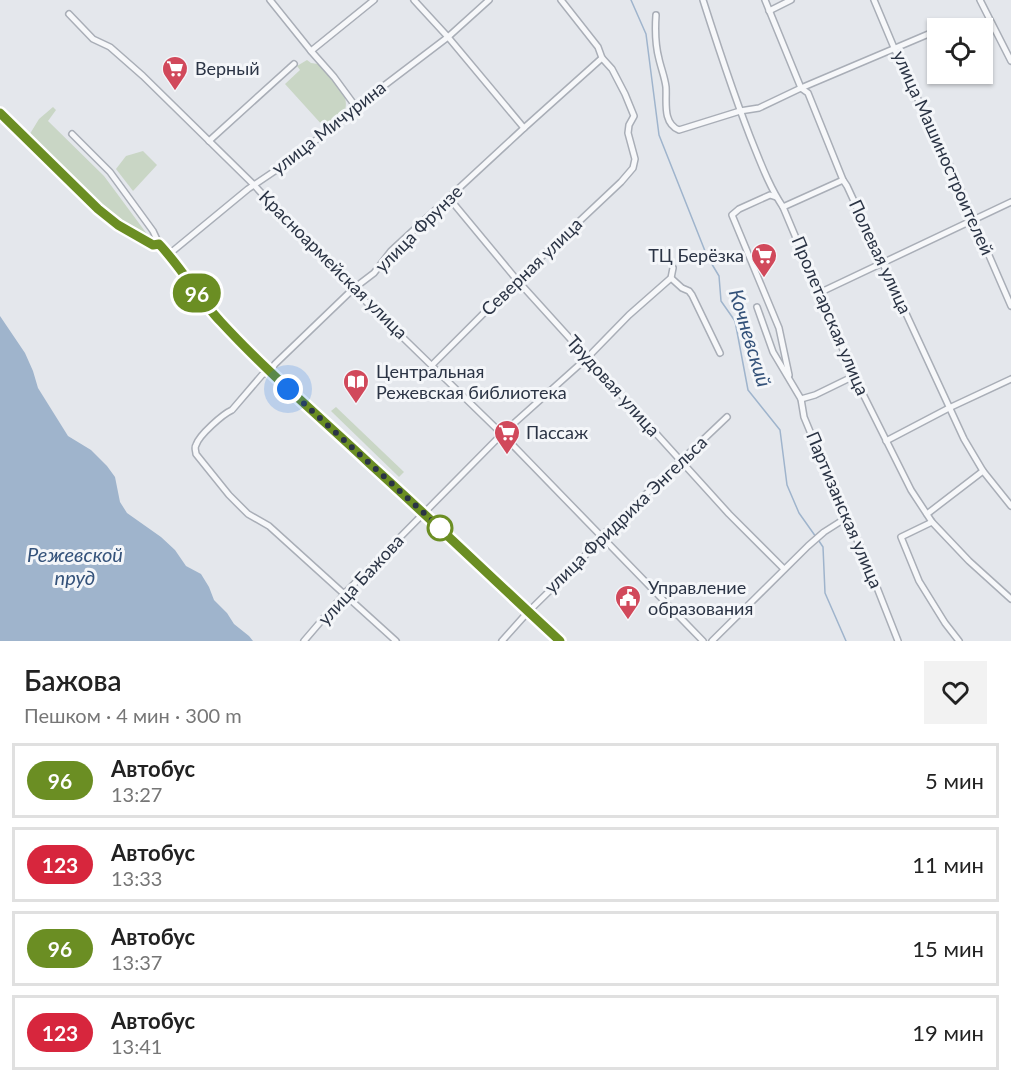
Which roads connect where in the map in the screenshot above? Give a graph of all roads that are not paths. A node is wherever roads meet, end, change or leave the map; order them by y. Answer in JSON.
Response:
{"nodes":[{"id":1,"x":270,"y":0,"type":"edge"},
{"id":2,"x":374,"y":0,"type":"edge"},
{"id":3,"x":414,"y":0,"type":"edge"},
{"id":4,"x":489,"y":0,"type":"edge"},
{"id":5,"x":561,"y":0,"type":"edge"},
{"id":6,"x":703,"y":0,"type":"edge"},
{"id":7,"x":765,"y":0,"type":"edge"},
{"id":8,"x":791,"y":0,"type":"edge"},
{"id":9,"x":874,"y":0,"type":"edge"},
{"id":10,"x":980,"y":0,"type":"edge"},
{"id":11,"x":769,"y":11,"type":"junction"},
{"id":12,"x":69,"y":14,"type":"dead end"},
{"id":13,"x":656,"y":15,"type":"dead end"},
{"id":14,"x":927,"y":35,"type":"edge"},
{"id":15,"x":448,"y":37,"type":"junction"},
{"id":16,"x":895,"y":49,"type":"junction"},
{"id":17,"x":311,"y":51,"type":"junction"},
{"id":18,"x":602,"y":58,"type":"junction"},
{"id":19,"x":1011,"y":61,"type":"edge"},
{"id":20,"x":294,"y":64,"type":"dead end"},
{"id":21,"x":801,"y":88,"type":"junction"},
{"id":22,"x":356,"y":107,"type":"junction"},
{"id":23,"x":740,"y":111,"type":"junction"},
{"id":24,"x":0,"y":113,"type":"edge"},
{"id":25,"x":524,"y":128,"type":"junction"},
{"id":26,"x":72,"y":134,"type":"dead end"},
{"id":27,"x":209,"y":141,"type":"junction"},
{"id":28,"x":843,"y":180,"type":"junction"},
{"id":29,"x":254,"y":185,"type":"junction"},
{"id":30,"x":776,"y":196,"type":"junction"},
{"id":31,"x":449,"y":198,"type":"junction"},
{"id":32,"x":1011,"y":202,"type":"edge"},
{"id":33,"x":783,"y":207,"type":"junction"},
{"id":34,"x":973,"y":220,"type":"junction"},
{"id":35,"x":159,"y":244,"type":"junction"},
{"id":36,"x":168,"y":255,"type":"junction"},
{"id":37,"x":882,"y":262,"type":"junction"},
{"id":38,"x":672,"y":268,"type":"dead end"},
{"id":39,"x":670,"y":278,"type":"junction"},
{"id":40,"x":517,"y":280,"type":"junction"},
{"id":41,"x":353,"y":289,"type":"junction"},
{"id":42,"x":819,"y":293,"type":"junction"},
{"id":43,"x":1011,"y":306,"type":"edge"},
{"id":44,"x":757,"y":307,"type":"dead end"},
{"id":45,"x":720,"y":353,"type":"dead end"},
{"id":46,"x":588,"y":357,"type":"junction"},
{"id":47,"x":432,"y":365,"type":"junction"},
{"id":48,"x":270,"y":371,"type":"junction"},
{"id":49,"x":854,"y":376,"type":"junction"},
{"id":50,"x":790,"y":379,"type":"junction"},
{"id":51,"x":1011,"y":379,"type":"edge"},
{"id":52,"x":801,"y":399,"type":"junction"},
{"id":53,"x":949,"y":408,"type":"junction"},
{"id":54,"x":727,"y":417,"type":"dead end"},
{"id":55,"x":502,"y":434,"type":"junction"},
{"id":56,"x":886,"y":441,"type":"junction"},
{"id":57,"x":681,"y":462,"type":"junction"},
{"id":58,"x":983,"y":471,"type":"junction"},
{"id":59,"x":1011,"y":507,"type":"edge"},
{"id":60,"x":424,"y":513,"type":"junction"},
{"id":61,"x":927,"y":514,"type":"junction"},
{"id":62,"x":846,"y":518,"type":"junction"},
{"id":63,"x":932,"y":522,"type":"junction"},
{"id":64,"x":602,"y":537,"type":"junction"},
{"id":65,"x":784,"y":569,"type":"junction"},
{"id":66,"x":344,"y":594,"type":"junction"},
{"id":67,"x":1011,"y":599,"type":"edge"},
{"id":68,"x":528,"y":612,"type":"junction"},
{"id":69,"x":304,"y":641,"type":"edge"},
{"id":70,"x":396,"y":641,"type":"edge"},
{"id":71,"x":502,"y":641,"type":"edge"},
{"id":72,"x":560,"y":641,"type":"edge"},
{"id":73,"x":703,"y":641,"type":"edge"},
{"id":74,"x":712,"y":641,"type":"edge"},
{"id":75,"x":898,"y":641,"type":"edge"},
{"id":76,"x":959,"y":641,"type":"edge"}],
"edges":[{"from":1,"to":17,"type":"street"},
{"from":2,"to":17,"type":"street"},
{"from":3,"to":15,"type":"street"},
{"from":4,"to":15,"type":"street","name":"улица Мичурина"},
{"from":5,"to":18,"type":"street"},
{"from":6,"to":23,"type":"street","name":"Пролетарская улица"},
{"from":7,"to":11,"type":"street","name":"Полевая улица"},
{"from":8,"to":11,"type":"street"},
{"from":9,"to":16,"type":"street","name":"улица Машиностроителей"},
{"from":10,"to":19,"type":"street"},
{"from":11,"to":21,"type":"street","name":"Полевая улица"},
{"from":12,"to":27,"type":"street","name":"Красноармейская улица"},
{"from":13,"to":23,"type":"street"},
{"from":14,"to":16,"type":"street"},
{"from":15,"to":22,"type":"street","name":"улица Мичурина"},
{"from":15,"to":25,"type":"street"},
{"from":16,"to":21,"type":"street"},
{"from":16,"to":34,"type":"street","name":"улица Машиностроителей"},
{"from":17,"to":22,"type":"street"},
{"from":18,"to":25,"type":"street","name":"улица Фрунзе"},
{"from":18,"to":40,"type":"street","name":"Северная улица"},
{"from":20,"to":27,"type":"street"},
{"from":21,"to":23,"type":"street"},
{"from":21,"to":28,"type":"street","name":"Полевая улица"},
{"from":22,"to":29,"type":"street","name":"улица Мичурина"},
{"from":23,"to":30,"type":"street","name":"Пролетарская улица"},
{"from":24,"to":35,"type":"street"},
{"from":25,"to":31,"type":"street","name":"улица Фрунзе"},
{"from":26,"to":35,"type":"street"},
{"from":27,"to":29,"type":"street","name":"Красноармейская улица"},
{"from":28,"to":33,"type":"street"},
{"from":28,"to":37,"type":"street","name":"Полевая улица"},
{"from":29,"to":36,"type":"street","name":"улица Мичурина"},
{"from":29,"to":41,"type":"street","name":"Красноармейская улица"},
{"from":30,"to":33,"type":"street","name":"Пролетарская улица"},
{"from":30,"to":50,"type":"street","name":"Партизанская улица"},
{"from":31,"to":40,"type":"street","name":"Трудовая улица"},
{"from":31,"to":41,"type":"street","name":"улица Фрунзе"},
{"from":32,"to":34,"type":"street"},
{"from":33,"to":42,"type":"street","name":"Пролетарская улица"},
{"from":34,"to":37,"type":"street"},
{"from":34,"to":43,"type":"street","name":"улица Машиностроителей"},
{"from":35,"to":36,"type":"street"},
{"from":36,"to":48,"type":"street"},
{"from":37,"to":42,"type":"street"},
{"from":37,"to":53,"type":"street","name":"Полевая улица"},
{"from":38,"to":39,"type":"street"},
{"from":39,"to":45,"type":"street"},
{"from":39,"to":46,"type":"street","name":"улица Бажова"},
{"from":40,"to":46,"type":"street","name":"Трудовая улица"},
{"from":40,"to":47,"type":"street","name":"Северная улица"},
{"from":41,"to":47,"type":"street","name":"Красноармейская улица"},
{"from":41,"to":48,"type":"street","name":"улица Фрунзе"},
{"from":42,"to":49,"type":"street","name":"Пролетарская улица"},
{"from":44,"to":50,"type":"street","name":"Партизанская улица"},
{"from":46,"to":55,"type":"street","name":"улица Бажова"},
{"from":46,"to":57,"type":"street","name":"Трудовая улица"},
{"from":47,"to":55,"type":"street","name":"Красноармейская улица"},
{"from":48,"to":60,"type":"street"},
{"from":48,"to":66,"type":"street","name":"улица Фрунзе"},
{"from":49,"to":52,"type":"street"},
{"from":49,"to":56,"type":"street","name":"Пролетарская улица"},
{"from":50,"to":52,"type":"street","name":"Партизанская улица"},
{"from":51,"to":53,"type":"street"},
{"from":52,"to":62,"type":"street","name":"Партизанская улица"},
{"from":53,"to":56,"type":"street"},
{"from":53,"to":58,"type":"street","name":"Полевая улица"},
{"from":54,"to":57,"type":"street","name":"улица Фридриха Энгельса"},
{"from":55,"to":60,"type":"street","name":"улица Бажова"},
{"from":55,"to":64,"type":"street","name":"Красноармейская улица"},
{"from":56,"to":61,"type":"street","name":"Пролетарская улица"},
{"from":57,"to":64,"type":"street","name":"улица Фридриха Энгельса"},
{"from":57,"to":65,"type":"street","name":"Трудовая улица"},
{"from":58,"to":59,"type":"street","name":"Полевая улица"},
{"from":58,"to":61,"type":"street"},
{"from":60,"to":66,"type":"street","name":"улица Бажова"},
{"from":60,"to":68,"type":"street"},
{"from":61,"to":63,"type":"street","name":"Пролетарская улица"},
{"from":62,"to":65,"type":"street"},
{"from":62,"to":75,"type":"street","name":"Партизанская улица"},
{"from":63,"to":67,"type":"street","name":"Пролетарская улица"},
{"from":63,"to":76,"type":"street"},
{"from":64,"to":68,"type":"street","name":"улица Фридриха Энгельса"},
{"from":64,"to":73,"type":"street","name":"Красноармейская улица"},
{"from":65,"to":74,"type":"street"},
{"from":66,"to":69,"type":"street","name":"улица Бажова"},
{"from":66,"to":70,"type":"street"},
{"from":68,"to":71,"type":"street","name":"улица Фридриха Энгельса"},
{"from":68,"to":72,"type":"street"}]}
